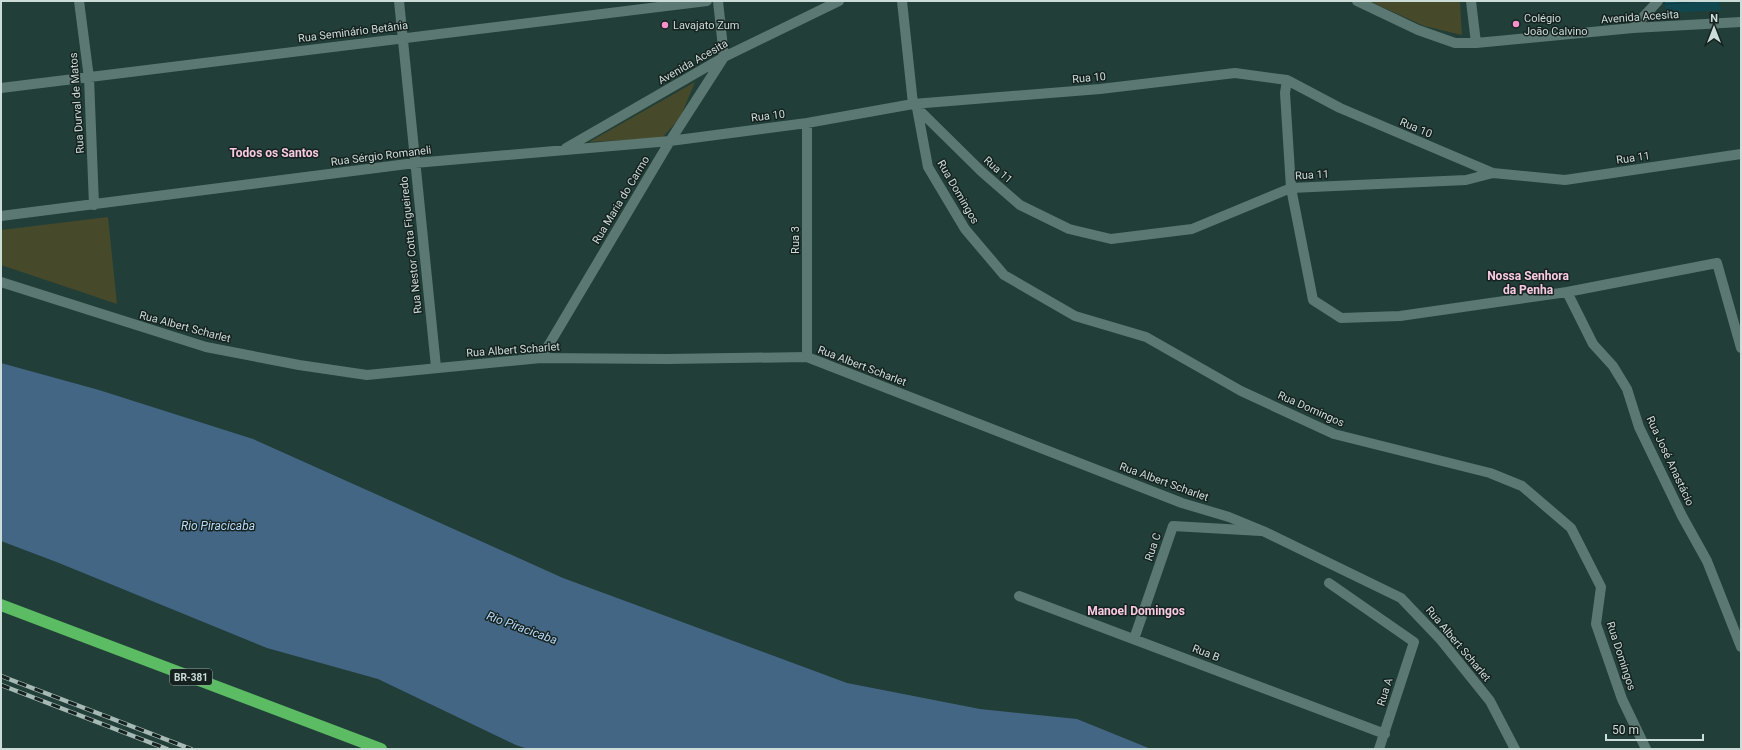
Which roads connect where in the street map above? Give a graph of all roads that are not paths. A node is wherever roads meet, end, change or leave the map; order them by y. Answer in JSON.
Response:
{"nodes":[{"id":1,"x":79,"y":1,"type":"edge"},
{"id":2,"x":399,"y":1,"type":"edge"},
{"id":3,"x":708,"y":1,"type":"edge"},
{"id":4,"x":718,"y":1,"type":"edge"},
{"id":5,"x":838,"y":1,"type":"edge"},
{"id":6,"x":902,"y":1,"type":"edge"},
{"id":7,"x":1357,"y":1,"type":"edge"},
{"id":8,"x":1471,"y":1,"type":"edge"},
{"id":9,"x":1658,"y":1,"type":"edge"},
{"id":10,"x":1741,"y":22,"type":"edge"},
{"id":11,"x":1633,"y":28,"type":"junction"},
{"id":12,"x":402,"y":38,"type":"junction"},
{"id":13,"x":1476,"y":43,"type":"junction"},
{"id":14,"x":724,"y":57,"type":"junction"},
{"id":15,"x":89,"y":78,"type":"junction"},
{"id":16,"x":1287,"y":80,"type":"junction"},
{"id":17,"x":1,"y":88,"type":"edge"},
{"id":18,"x":915,"y":106,"type":"junction"},
{"id":19,"x":807,"y":123,"type":"junction"},
{"id":20,"x":670,"y":141,"type":"junction"},
{"id":21,"x":563,"y":150,"type":"junction"},
{"id":22,"x":1741,"y":154,"type":"edge"},
{"id":23,"x":415,"y":163,"type":"junction"},
{"id":24,"x":1493,"y":173,"type":"junction"},
{"id":25,"x":1291,"y":188,"type":"junction"},
{"id":26,"x":94,"y":205,"type":"junction"},
{"id":27,"x":1,"y":216,"type":"edge"},
{"id":28,"x":1,"y":282,"type":"edge"},
{"id":29,"x":1567,"y":292,"type":"junction"},
{"id":30,"x":1741,"y":348,"type":"edge"},
{"id":31,"x":806,"y":357,"type":"junction"},
{"id":32,"x":541,"y":358,"type":"junction"},
{"id":33,"x":436,"y":367,"type":"junction"},
{"id":34,"x":1263,"y":531,"type":"junction"},
{"id":35,"x":1329,"y":583,"type":"dead end"},
{"id":36,"x":1019,"y":596,"type":"dead end"},
{"id":37,"x":1,"y":605,"type":"edge"},
{"id":38,"x":1134,"y":639,"type":"junction"},
{"id":39,"x":1741,"y":647,"type":"edge"},
{"id":40,"x":1385,"y":734,"type":"junction"},
{"id":41,"x":381,"y":749,"type":"edge"},
{"id":42,"x":1379,"y":749,"type":"edge"},
{"id":43,"x":1515,"y":749,"type":"edge"},
{"id":44,"x":1646,"y":749,"type":"edge"}],
"edges":[{"from":1,"to":15,"type":"street","name":"Rua Durval de Matos"},
{"from":2,"to":12,"type":"street","name":"Rua Nestor Cotta Figueiredo"},
{"from":3,"to":12,"type":"street","name":"Rua Seminário Betânia"},
{"from":4,"to":14,"type":"street"},
{"from":5,"to":14,"type":"street","name":"Avenida Acesita"},
{"from":6,"to":18,"type":"street","name":"Rua Domingos"},
{"from":7,"to":13,"type":"street","name":"Avenida Acesita"},
{"from":8,"to":13,"type":"street"},
{"from":9,"to":11,"type":"street"},
{"from":10,"to":11,"type":"street","name":"Avenida Acesita"},
{"from":11,"to":13,"type":"street","name":"Avenida Acesita"},
{"from":12,"to":15,"type":"street","name":"Rua Seminário Betânia"},
{"from":12,"to":23,"type":"street","name":"Rua Nestor Cotta Figueiredo"},
{"from":14,"to":20,"type":"street","name":"Rua Maria do Carmo"},
{"from":14,"to":21,"type":"street","name":"Avenida Acesita"},
{"from":15,"to":17,"type":"street","name":"Rua Seminário Betânia"},
{"from":15,"to":26,"type":"street","name":"Rua Durval de Matos"},
{"from":16,"to":18,"type":"street","name":"Rua 10"},
{"from":16,"to":24,"type":"street","name":"Rua 10"},
{"from":16,"to":25,"type":"street"},
{"from":18,"to":19,"type":"street","name":"Rua 10"},
{"from":18,"to":25,"type":"street","name":"Rua 11"},
{"from":18,"to":44,"type":"street","name":"Rua Domingos"},
{"from":19,"to":20,"type":"street","name":"Rua 10"},
{"from":19,"to":31,"type":"street","name":"Rua 3"},
{"from":20,"to":21,"type":"street","name":"Rua Sérgio Romaneli"},
{"from":20,"to":32,"type":"street","name":"Rua Maria do Carmo"},
{"from":21,"to":23,"type":"street","name":"Rua Sérgio Romaneli"},
{"from":22,"to":24,"type":"street","name":"Rua 11"},
{"from":23,"to":26,"type":"street","name":"Rua Sérgio Romaneli"},
{"from":23,"to":33,"type":"street","name":"Rua Nestor Cotta Figueiredo"},
{"from":24,"to":25,"type":"street","name":"Rua 11"},
{"from":25,"to":29,"type":"street"},
{"from":26,"to":27,"type":"street","name":"Rua Sérgio Romaneli"},
{"from":28,"to":33,"type":"street","name":"Rua Albert Scharlet"},
{"from":29,"to":30,"type":"street"},
{"from":29,"to":39,"type":"street","name":"Rua José Anastácio"},
{"from":31,"to":32,"type":"street","name":"Rua Albert Scharlet"},
{"from":31,"to":34,"type":"street","name":"Rua Albert Scharlet"},
{"from":32,"to":33,"type":"street","name":"Rua Albert Scharlet"},
{"from":34,"to":38,"type":"street","name":"Rua C"},
{"from":34,"to":43,"type":"street","name":"Rua Albert Scharlet"},
{"from":35,"to":40,"type":"street","name":"Rua A"},
{"from":36,"to":38,"type":"street","name":"Rua B"},
{"from":37,"to":41,"type":"highway","number":"BR-381"},
{"from":38,"to":40,"type":"street","name":"Rua B"},
{"from":40,"to":42,"type":"street","name":"Rua A"}]}
